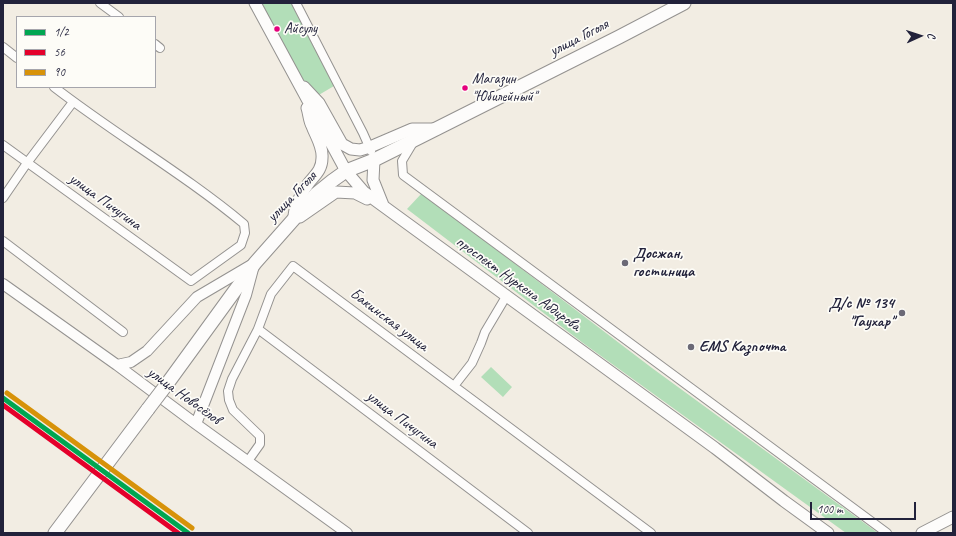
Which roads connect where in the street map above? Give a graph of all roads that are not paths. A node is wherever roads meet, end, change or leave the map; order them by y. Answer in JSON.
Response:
{"nodes":[{"id":1,"x":100,"y":3,"type":"edge"},
{"id":2,"x":255,"y":3,"type":"edge"},
{"id":3,"x":296,"y":3,"type":"edge"},
{"id":4,"x":684,"y":3,"type":"edge"},
{"id":5,"x":118,"y":16,"type":"edge"},
{"id":6,"x":3,"y":47,"type":"edge"},
{"id":7,"x":16,"y":57,"type":"edge"},
{"id":8,"x":295,"y":78,"type":"junction"},
{"id":9,"x":55,"y":88,"type":"edge"},
{"id":10,"x":305,"y":96,"type":"junction"},
{"id":11,"x":73,"y":102,"type":"junction"},
{"id":12,"x":437,"y":129,"type":"junction"},
{"id":13,"x":416,"y":140,"type":"junction"},
{"id":14,"x":3,"y":145,"type":"edge"},
{"id":15,"x":370,"y":146,"type":"junction"},
{"id":16,"x":374,"y":160,"type":"junction"},
{"id":17,"x":27,"y":163,"type":"junction"},
{"id":18,"x":346,"y":171,"type":"junction"},
{"id":19,"x":3,"y":198,"type":"edge"},
{"id":20,"x":380,"y":204,"type":"junction"},
{"id":21,"x":291,"y":222,"type":"junction"},
{"id":22,"x":3,"y":241,"type":"edge"},
{"id":23,"x":254,"y":263,"type":"junction"},
{"id":24,"x":3,"y":284,"type":"edge"},
{"id":25,"x":507,"y":295,"type":"junction"},
{"id":26,"x":258,"y":329,"type":"junction"},
{"id":27,"x":123,"y":332,"type":"dead end"},
{"id":28,"x":117,"y":365,"type":"junction"},
{"id":29,"x":454,"y":386,"type":"junction"},
{"id":30,"x":196,"y":424,"type":"junction"},
{"id":31,"x":248,"y":461,"type":"junction"},
{"id":32,"x":953,"y":516,"type":"edge"},
{"id":33,"x":55,"y":533,"type":"edge"},
{"id":34,"x":347,"y":533,"type":"edge"},
{"id":35,"x":528,"y":533,"type":"edge"},
{"id":36,"x":651,"y":533,"type":"edge"},
{"id":37,"x":828,"y":533,"type":"edge"},
{"id":38,"x":887,"y":533,"type":"edge"},
{"id":39,"x":922,"y":533,"type":"edge"}],
"edges":[{"from":1,"to":5,"type":"street"},
{"from":2,"to":8,"type":"main road","name":"проспект Нуркена Абдирова"},
{"from":3,"to":15,"type":"street"},
{"from":4,"to":12,"type":"highway","name":"улица Гоголя"},
{"from":6,"to":7,"type":"street"},
{"from":8,"to":10,"type":"main road","name":"проспект Нуркена Абдирова"},
{"from":8,"to":15,"type":"main road"},
{"from":9,"to":11,"type":"street"},
{"from":10,"to":18,"type":"main road","name":"проспект Нуркена Абдирова"},
{"from":10,"to":21,"type":"main road"},
{"from":11,"to":17,"type":"street"},
{"from":11,"to":17,"type":"street","name":"улица Пичугина"},
{"from":12,"to":13,"type":"highway","name":"улица Гоголя"},
{"from":12,"to":15,"type":"main road"},
{"from":13,"to":16,"type":"highway","name":"улица Гоголя"},
{"from":13,"to":38,"type":"street","name":"проспект Нуркена Абдирова"},
{"from":14,"to":17,"type":"street","name":"улица Пичугина"},
{"from":15,"to":16,"type":"street"},
{"from":16,"to":18,"type":"highway","name":"улица Гоголя"},
{"from":16,"to":20,"type":"main road"},
{"from":17,"to":19,"type":"street"},
{"from":18,"to":20,"type":"main road","name":"проспект Нуркена Абдирова"},
{"from":18,"to":21,"type":"highway","name":"улица Гоголя"},
{"from":20,"to":21,"type":"main road"},
{"from":20,"to":25,"type":"main road","name":"проспект Нуркена Абдирова"},
{"from":21,"to":23,"type":"highway","name":"улица Гоголя"},
{"from":22,"to":27,"type":"street"},
{"from":23,"to":28,"type":"street"},
{"from":23,"to":30,"type":"street"},
{"from":23,"to":33,"type":"highway","name":"улица Гоголя","bridge":true},
{"from":24,"to":28,"type":"street","name":"улица Новосёлов"},
{"from":25,"to":29,"type":"street"},
{"from":25,"to":37,"type":"main road","name":"проспект Нуркена Абдирова"},
{"from":26,"to":29,"type":"street","name":"Бакинская улица"},
{"from":26,"to":31,"type":"street","name":"Бакинская улица"},
{"from":26,"to":35,"type":"street","name":"улица Пичугина"},
{"from":28,"to":30,"type":"street","name":"улица Новосёлов"},
{"from":29,"to":36,"type":"street","name":"Бакинская улица"},
{"from":30,"to":31,"type":"street","name":"улица Новосёлов"},
{"from":31,"to":34,"type":"street","name":"улица Новосёлов"},
{"from":32,"to":39,"type":"main road"}]}
